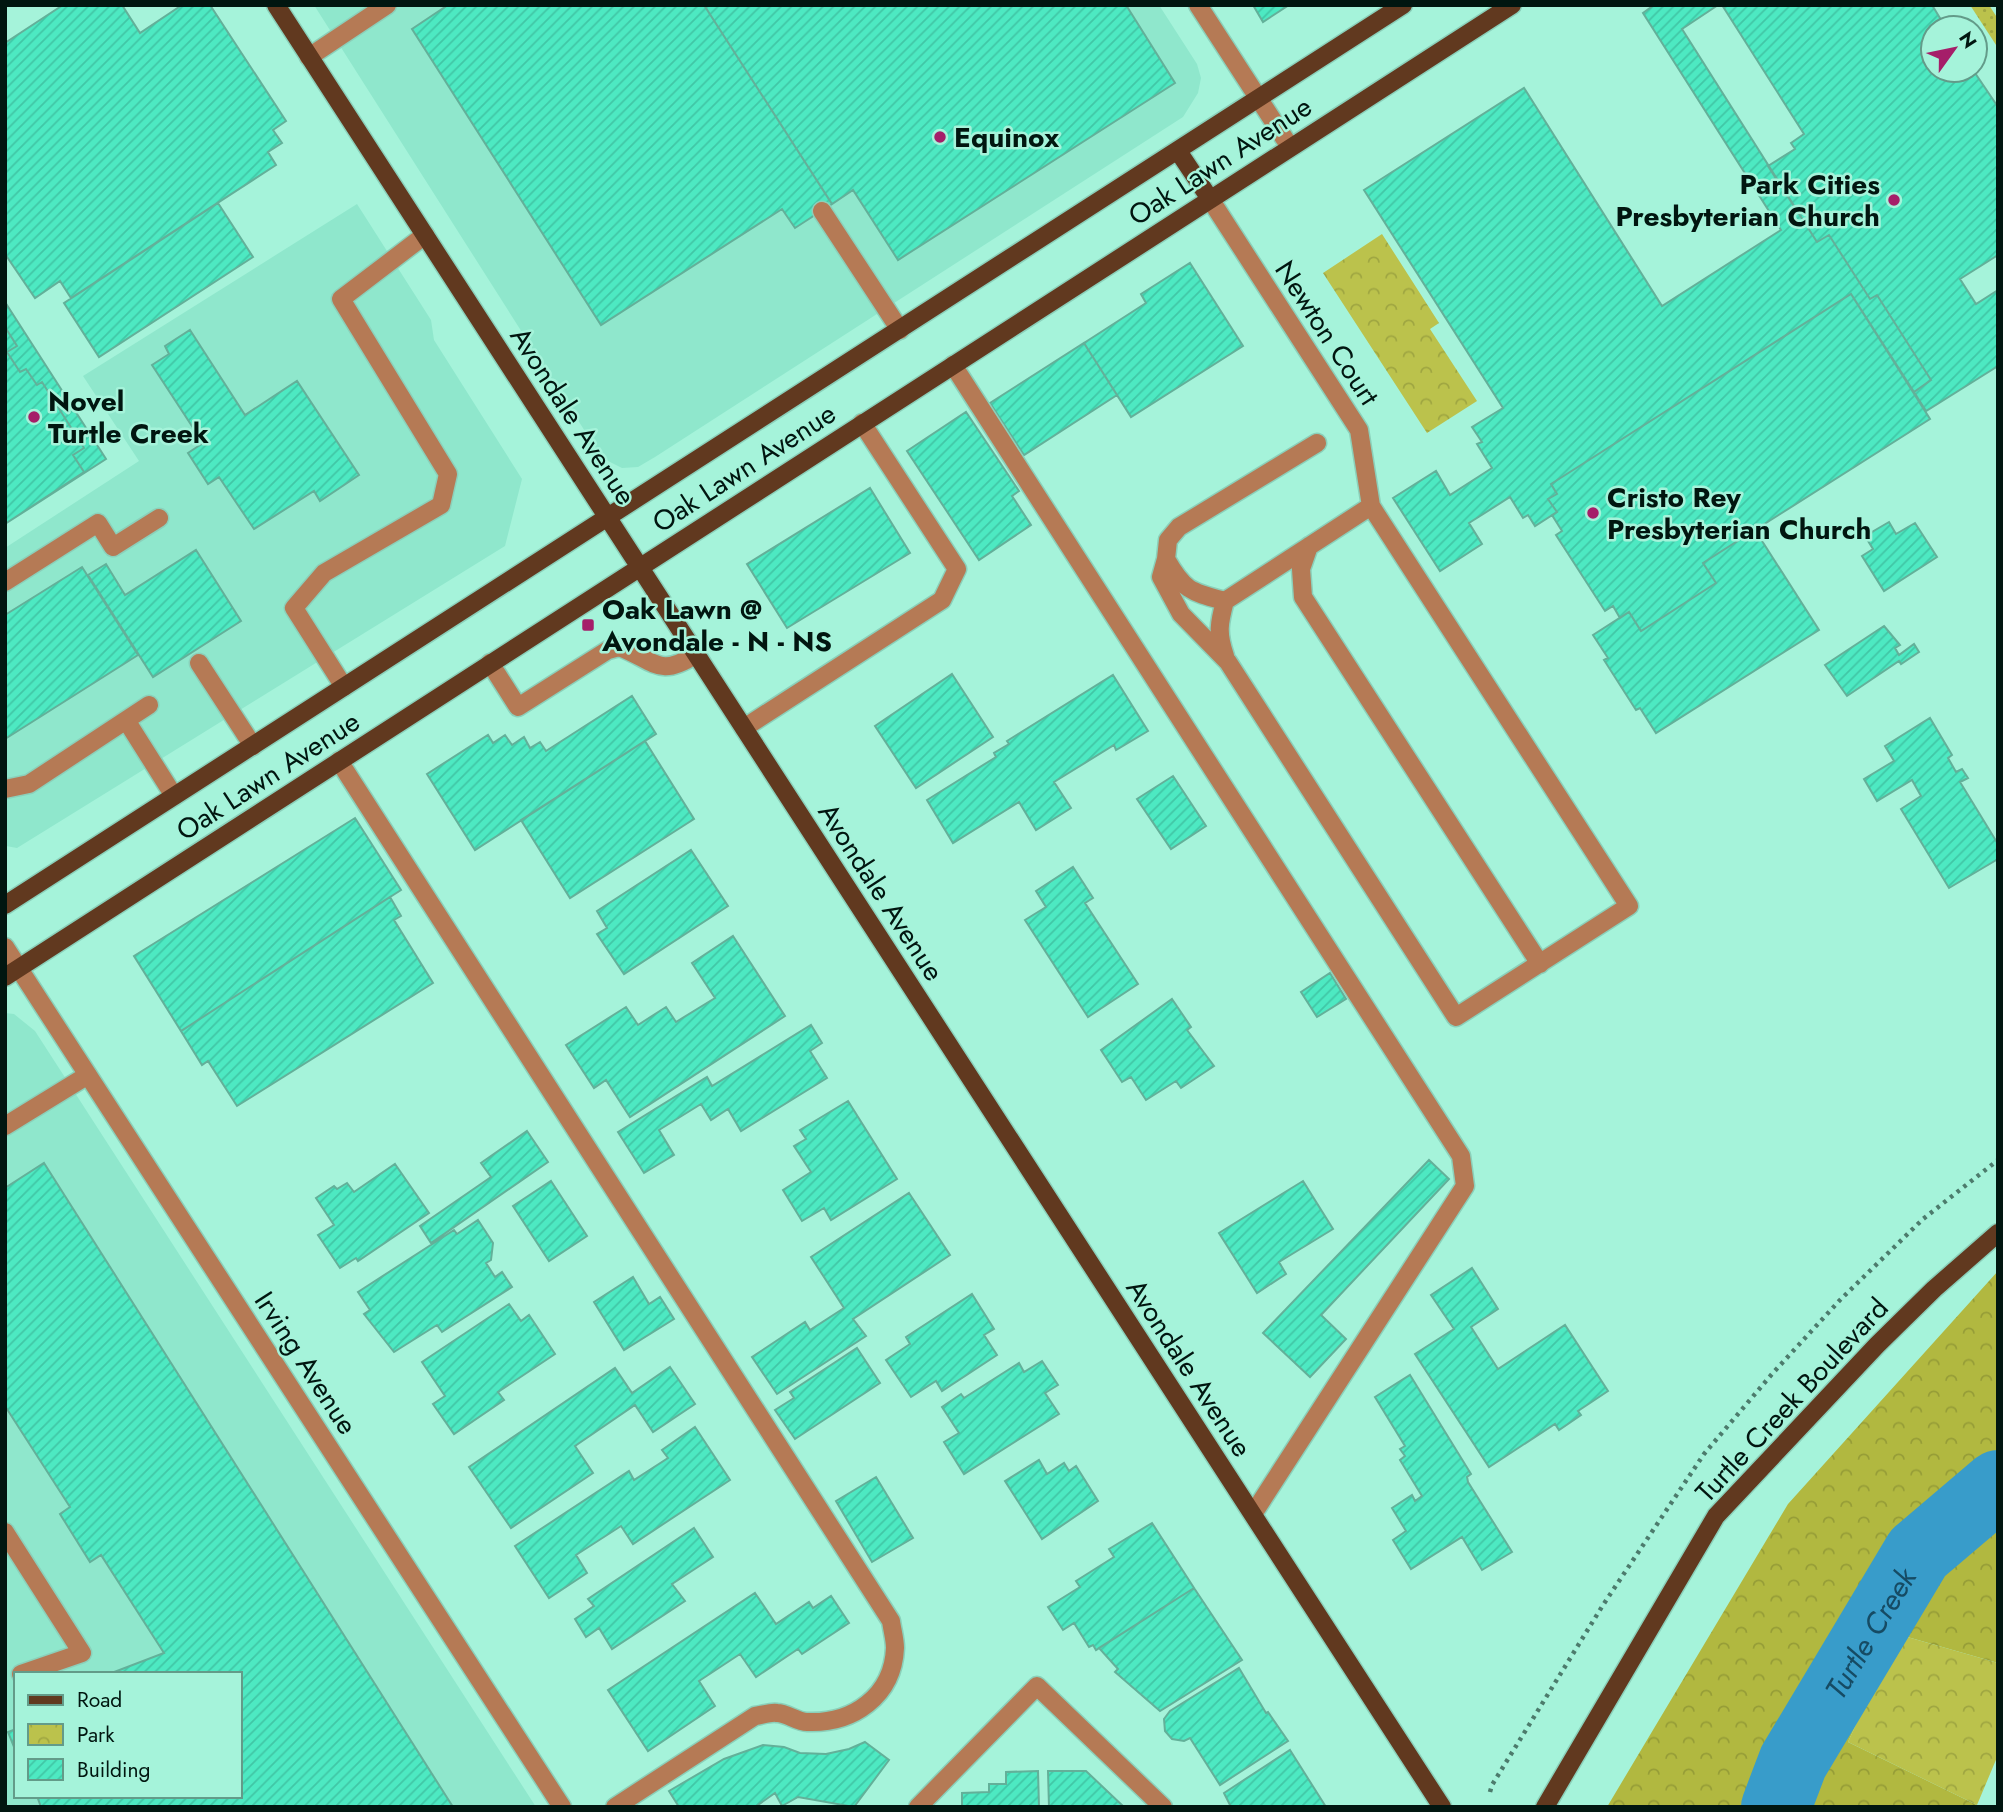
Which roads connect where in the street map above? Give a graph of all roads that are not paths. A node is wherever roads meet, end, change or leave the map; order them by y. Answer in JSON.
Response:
{"nodes":[{"id":1,"x":276,"y":5,"type":"edge"},
{"id":2,"x":387,"y":5,"type":"edge"},
{"id":3,"x":1198,"y":5,"type":"edge"},
{"id":4,"x":1403,"y":5,"type":"edge"},
{"id":5,"x":1512,"y":5,"type":"edge"},
{"id":6,"x":309,"y":57,"type":"junction"},
{"id":7,"x":1259,"y":99,"type":"junction"},
{"id":8,"x":1290,"y":147,"type":"junction"},
{"id":9,"x":1178,"y":151,"type":"junction"},
{"id":10,"x":1210,"y":199,"type":"junction"},
{"id":11,"x":822,"y":211,"type":"dead end"},
{"id":12,"x":425,"y":235,"type":"junction"},
{"id":13,"x":900,"y":330,"type":"junction"},
{"id":14,"x":953,"y":365,"type":"junction"},
{"id":15,"x":862,"y":423,"type":"junction"},
{"id":16,"x":1317,"y":443,"type":"dead end"},
{"id":17,"x":1371,"y":506,"type":"junction"},
{"id":18,"x":607,"y":517,"type":"junction"},
{"id":19,"x":159,"y":518,"type":"dead end"},
{"id":20,"x":1309,"y":547,"type":"junction"},
{"id":21,"x":1166,"y":559,"type":"junction"},
{"id":22,"x":640,"y":567,"type":"junction"},
{"id":23,"x":5,"y":582,"type":"edge"},
{"id":24,"x":1225,"y":601,"type":"junction"},
{"id":25,"x":696,"y":654,"type":"junction"},
{"id":26,"x":1228,"y":662,"type":"junction"},
{"id":27,"x":199,"y":663,"type":"dead end"},
{"id":28,"x":490,"y":663,"type":"junction"},
{"id":29,"x":344,"y":687,"type":"junction"},
{"id":30,"x":149,"y":705,"type":"dead end"},
{"id":31,"x":126,"y":720,"type":"junction"},
{"id":32,"x":744,"y":728,"type":"junction"},
{"id":33,"x":253,"y":746,"type":"junction"},
{"id":34,"x":339,"y":761,"type":"junction"},
{"id":35,"x":5,"y":789,"type":"edge"},
{"id":36,"x":174,"y":796,"type":"junction"},
{"id":37,"x":5,"y":905,"type":"edge"},
{"id":38,"x":5,"y":947,"type":"edge"},
{"id":39,"x":1540,"y":964,"type":"junction"},
{"id":40,"x":12,"y":972,"type":"edge"},
{"id":41,"x":88,"y":1075,"type":"junction"},
{"id":42,"x":5,"y":1126,"type":"edge"},
{"id":43,"x":1998,"y":1233,"type":"edge"},
{"id":44,"x":1253,"y":1514,"type":"junction"},
{"id":45,"x":5,"y":1532,"type":"edge"},
{"id":46,"x":27,"y":1672,"type":"edge"},
{"id":47,"x":562,"y":1807,"type":"edge"},
{"id":48,"x":615,"y":1807,"type":"edge"},
{"id":49,"x":918,"y":1807,"type":"edge"},
{"id":50,"x":1163,"y":1807,"type":"edge"},
{"id":51,"x":1442,"y":1807,"type":"edge"},
{"id":52,"x":1545,"y":1807,"type":"edge"}],
"edges":[{"from":1,"to":6,"type":"main road","name":"Avondale Avenue"},
{"from":2,"to":6,"type":"street"},
{"from":3,"to":7,"type":"street"},
{"from":4,"to":7,"type":"main road","name":"Oak Lawn Avenue"},
{"from":5,"to":8,"type":"main road","name":"Oak Lawn Avenue"},
{"from":6,"to":12,"type":"main road","name":"Avondale Avenue"},
{"from":7,"to":8,"type":"street"},
{"from":7,"to":9,"type":"main road","name":"Oak Lawn Avenue"},
{"from":8,"to":10,"type":"main road","name":"Oak Lawn Avenue"},
{"from":9,"to":10,"type":"main road"},
{"from":9,"to":13,"type":"main road","name":"Oak Lawn Avenue"},
{"from":10,"to":14,"type":"main road","name":"Oak Lawn Avenue"},
{"from":10,"to":17,"type":"street","name":"Newton Court"},
{"from":11,"to":13,"type":"street"},
{"from":12,"to":18,"type":"main road","name":"Avondale Avenue"},
{"from":12,"to":29,"type":"street"},
{"from":13,"to":18,"type":"main road","name":"Oak Lawn Avenue"},
{"from":14,"to":15,"type":"main road","name":"Oak Lawn Avenue"},
{"from":14,"to":44,"type":"street"},
{"from":15,"to":22,"type":"main road","name":"Oak Lawn Avenue"},
{"from":15,"to":32,"type":"street"},
{"from":16,"to":21,"type":"street"},
{"from":17,"to":20,"type":"street"},
{"from":17,"to":39,"type":"street"},
{"from":18,"to":22,"type":"main road","name":"Avondale Avenue"},
{"from":18,"to":29,"type":"main road","name":"Oak Lawn Avenue"},
{"from":19,"to":23,"type":"street"},
{"from":20,"to":24,"type":"street"},
{"from":20,"to":39,"type":"street"},
{"from":21,"to":24,"type":"street"},
{"from":21,"to":26,"type":"street"},
{"from":22,"to":25,"type":"main road","name":"Avondale Avenue"},
{"from":22,"to":28,"type":"main road","name":"Oak Lawn Avenue"},
{"from":24,"to":26,"type":"street"},
{"from":25,"to":28,"type":"street"},
{"from":25,"to":32,"type":"main road","name":"Avondale Avenue"},
{"from":26,"to":39,"type":"street"},
{"from":27,"to":33,"type":"street"},
{"from":28,"to":34,"type":"main road","name":"Oak Lawn Avenue"},
{"from":29,"to":33,"type":"main road","name":"Oak Lawn Avenue"},
{"from":30,"to":31,"type":"street"},
{"from":31,"to":35,"type":"street"},
{"from":31,"to":36,"type":"street"},
{"from":32,"to":44,"type":"main road","name":"Avondale Avenue"},
{"from":33,"to":36,"type":"main road","name":"Oak Lawn Avenue"},
{"from":34,"to":40,"type":"main road","name":"Oak Lawn Avenue"},
{"from":34,"to":48,"type":"street"},
{"from":36,"to":37,"type":"main road","name":"Oak Lawn Avenue"},
{"from":38,"to":40,"type":"street","name":"Irving Avenue"},
{"from":40,"to":41,"type":"street","name":"Irving Avenue"},
{"from":41,"to":42,"type":"street"},
{"from":41,"to":47,"type":"street","name":"Irving Avenue"},
{"from":43,"to":52,"type":"main road","name":"Turtle Creek Boulevard"},
{"from":44,"to":51,"type":"main road","name":"Avondale Avenue"},
{"from":45,"to":46,"type":"street"},
{"from":49,"to":50,"type":"street"}]}
